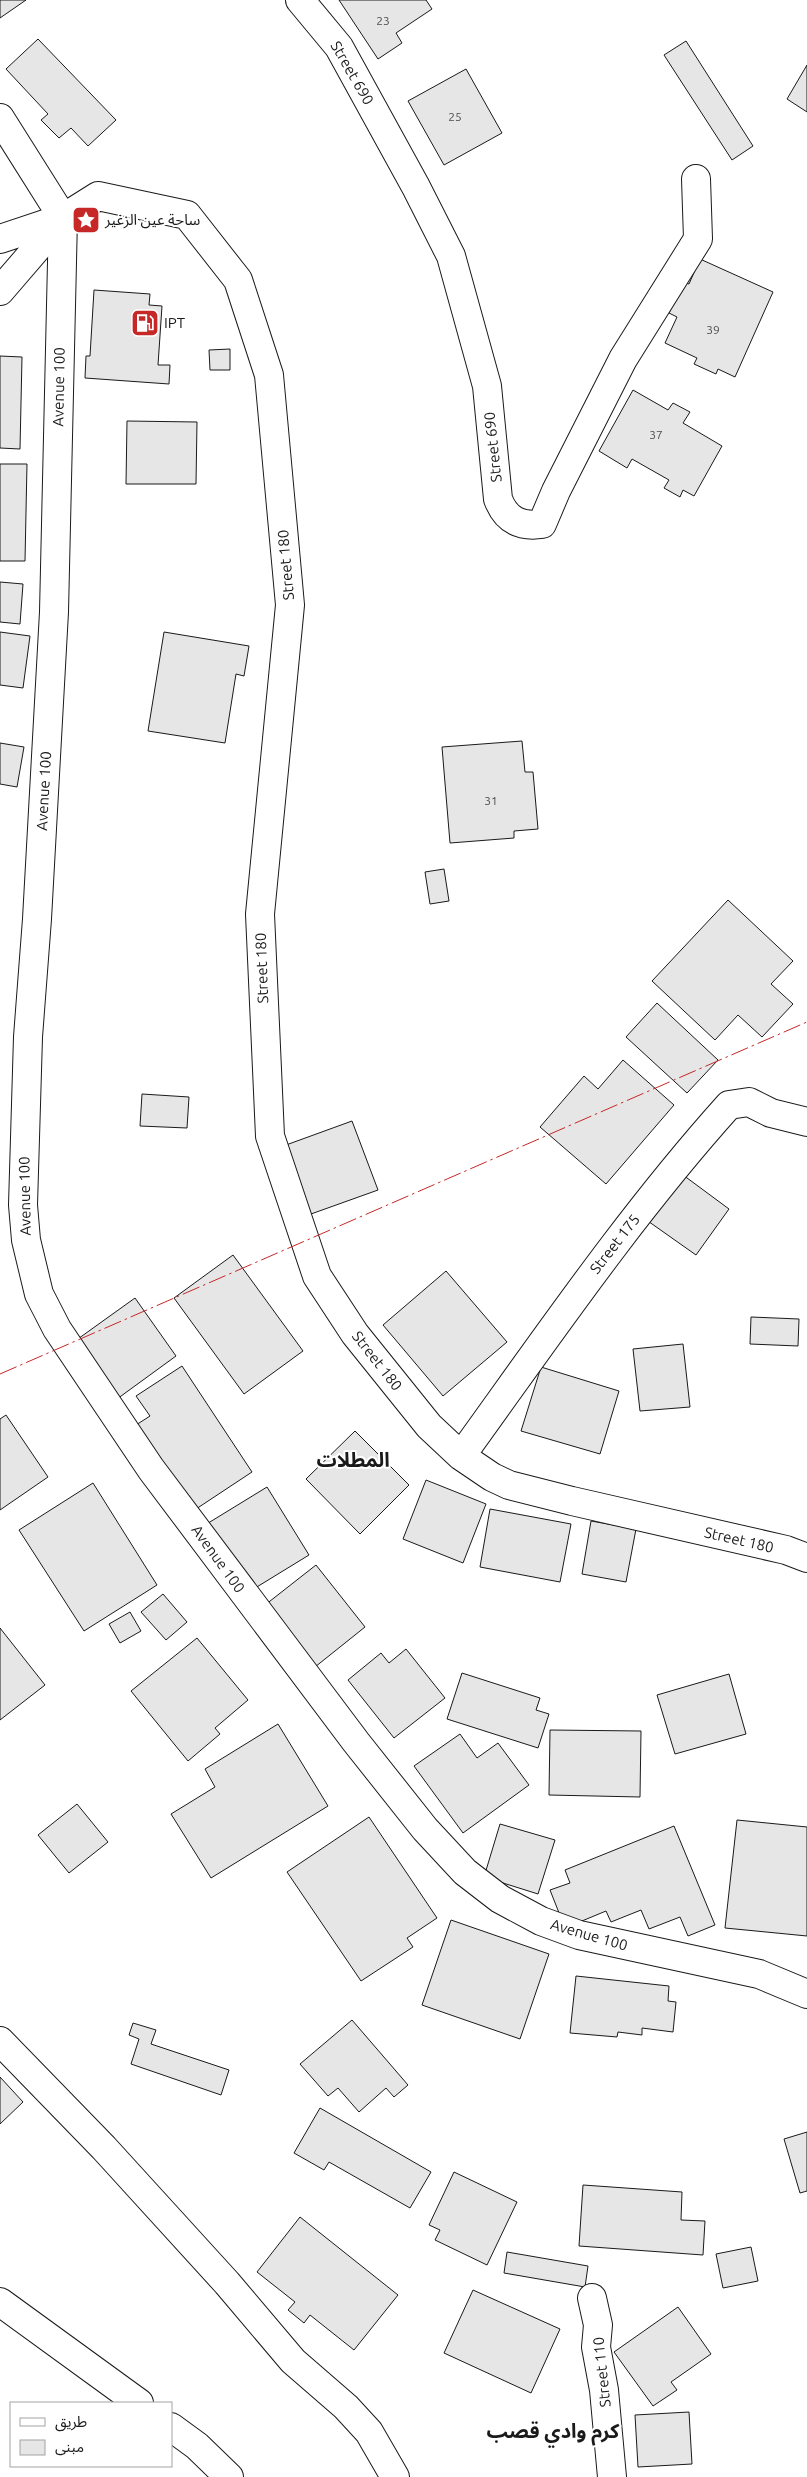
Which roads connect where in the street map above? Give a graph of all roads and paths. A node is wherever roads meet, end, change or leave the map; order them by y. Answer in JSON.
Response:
{"nodes":[{"id":1,"x":300,"y":0,"type":"edge"},
{"id":2,"x":0,"y":118,"type":"edge"},
{"id":3,"x":696,"y":179,"type":"dead end"},
{"id":4,"x":63,"y":218,"type":"junction"},
{"id":5,"x":0,"y":239,"type":"edge"},
{"id":6,"x":0,"y":291,"type":"edge"},
{"id":7,"x":807,"y":1122,"type":"edge"},
{"id":8,"x":461,"y":1456,"type":"junction"},
{"id":9,"x":807,"y":1558,"type":"edge"},
{"id":10,"x":807,"y":1994,"type":"edge"},
{"id":11,"x":0,"y":2041,"type":"edge"},
{"id":12,"x":592,"y":2298,"type":"dead end"},
{"id":13,"x":0,"y":2302,"type":"edge"},
{"id":14,"x":138,"y":2402,"type":"edge"},
{"id":15,"x":172,"y":2428,"type":"edge"},
{"id":16,"x":229,"y":2477,"type":"edge"},
{"id":17,"x":396,"y":2477,"type":"edge"},
{"id":18,"x":612,"y":2477,"type":"edge"}],
"edges":[{"from":1,"to":3,"type":"street","name":"Street 690"},
{"from":2,"to":4,"type":"street"},
{"from":4,"to":5,"type":"street"},
{"from":4,"to":6,"type":"street"},
{"from":4,"to":8,"type":"street","name":"Street 180"},
{"from":4,"to":10,"type":"street","name":"Avenue 100"},
{"from":7,"to":8,"type":"street","name":"Street 175"},
{"from":8,"to":9,"type":"street","name":"Street 180"},
{"from":11,"to":17,"type":"street"},
{"from":12,"to":18,"type":"street","name":"Street 110"},
{"from":13,"to":14,"type":"street"},
{"from":15,"to":16,"type":"street"}]}
